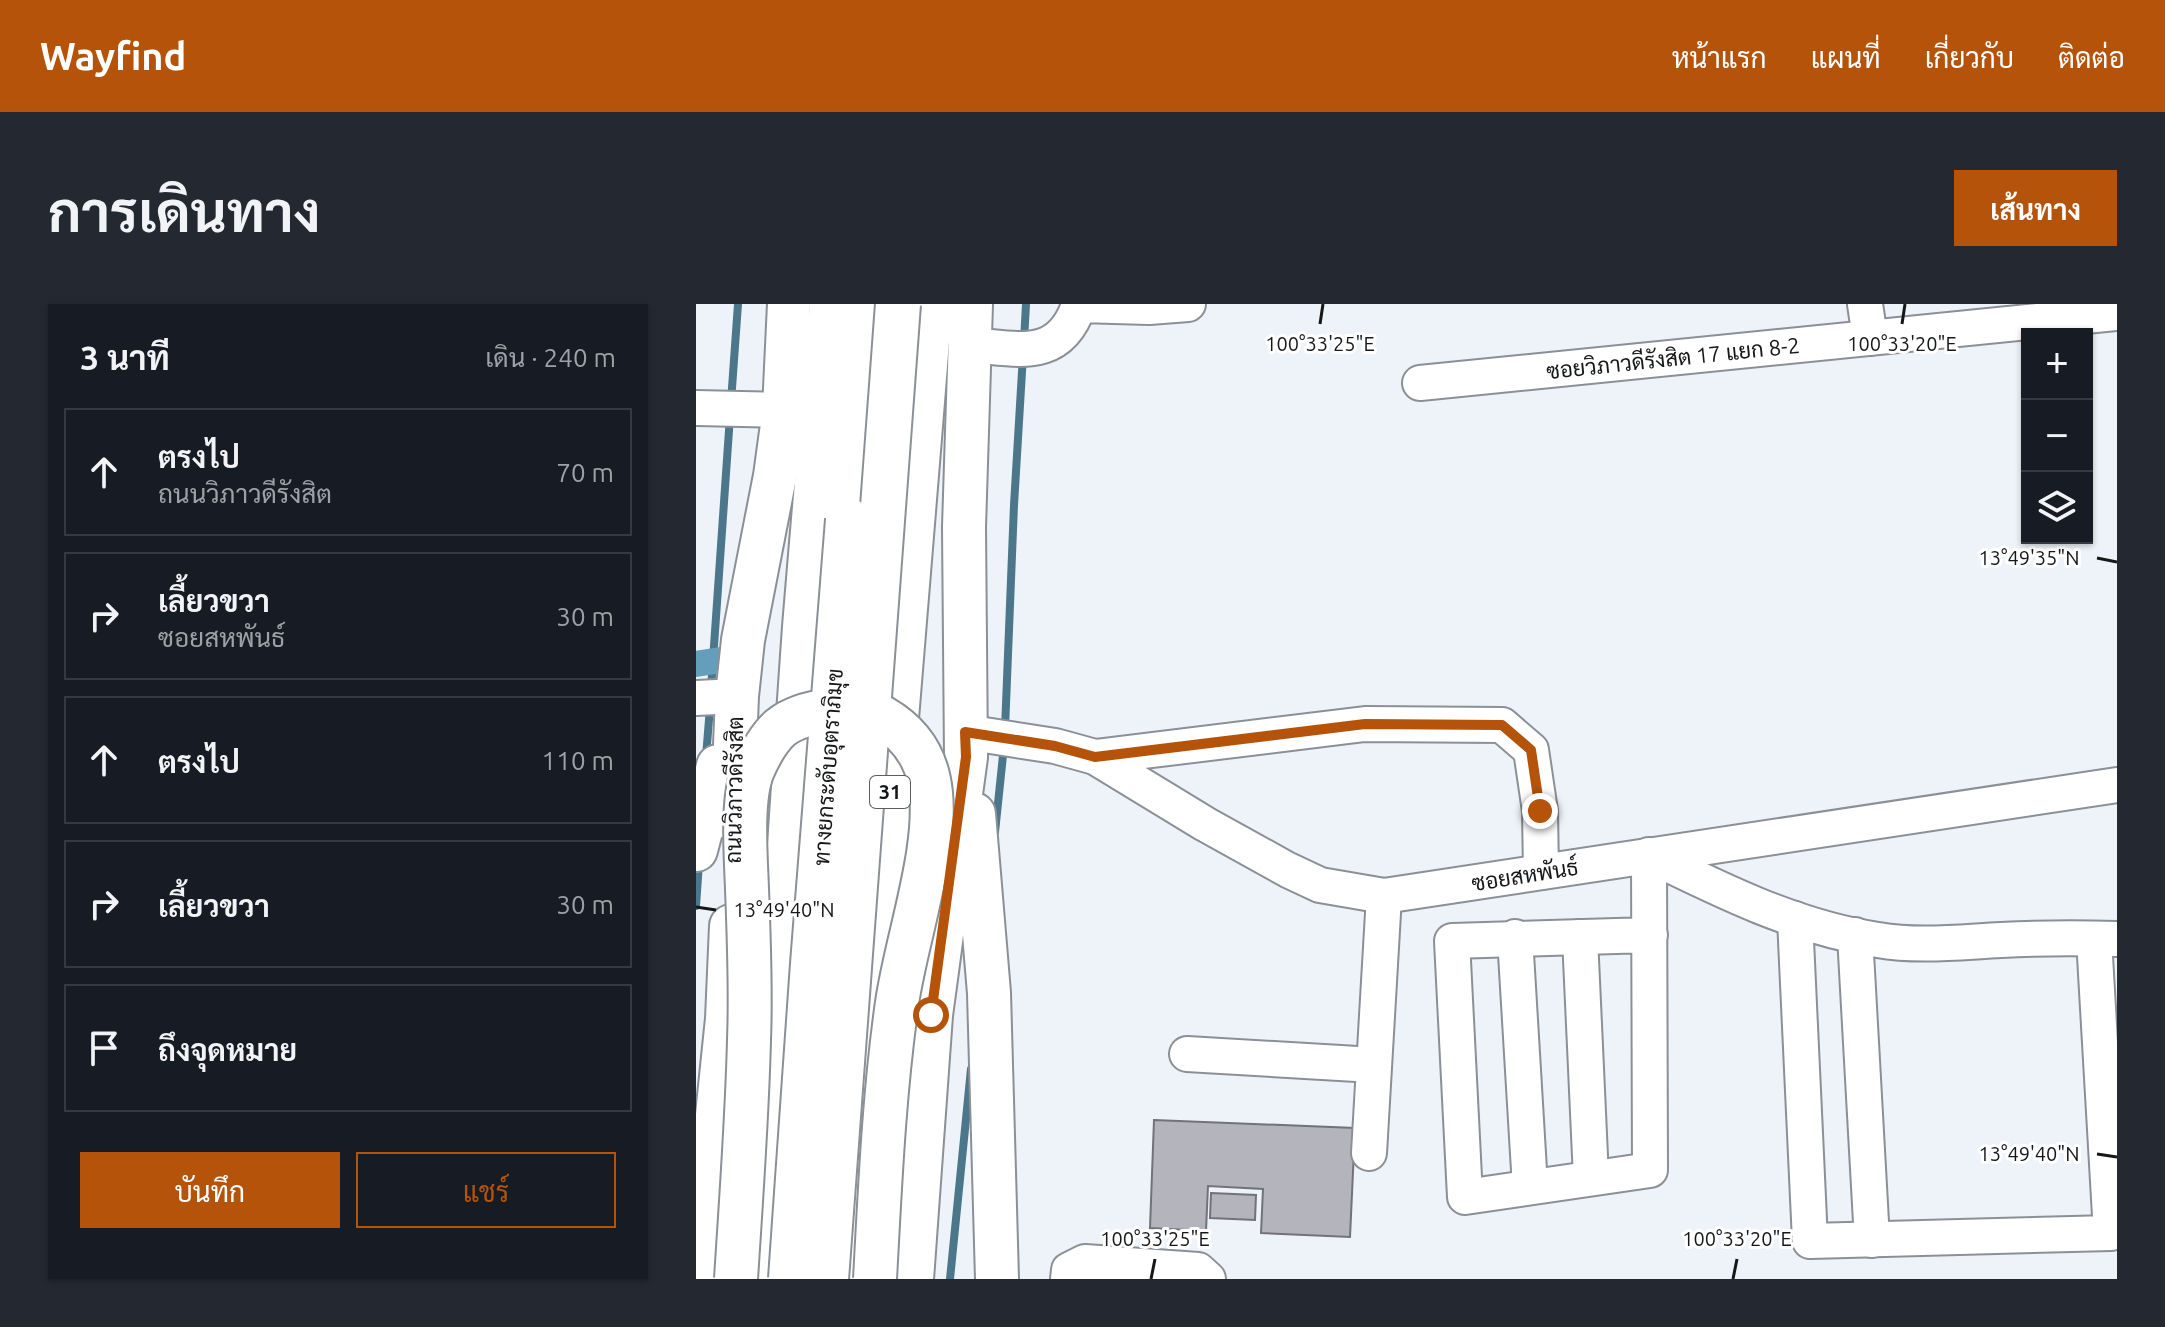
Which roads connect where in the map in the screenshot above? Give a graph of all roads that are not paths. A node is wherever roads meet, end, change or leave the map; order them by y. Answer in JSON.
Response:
{"nodes":[{"id":1,"x":789,"y":304,"type":"edge"},
{"id":2,"x":832,"y":304,"type":"edge"},
{"id":3,"x":866,"y":304,"type":"edge"},
{"id":4,"x":898,"y":304,"type":"edge"},
{"id":5,"x":930,"y":304,"type":"edge"},
{"id":6,"x":971,"y":304,"type":"edge"},
{"id":7,"x":1188,"y":304,"type":"edge"},
{"id":8,"x":1865,"y":304,"type":"edge"},
{"id":9,"x":1079,"y":305,"type":"edge"},
{"id":10,"x":2099,"y":311,"type":"edge"},
{"id":11,"x":1870,"y":338,"type":"junction"},
{"id":12,"x":968,"y":345,"type":"junction"},
{"id":13,"x":1420,"y":383,"type":"dead end"},
{"id":14,"x":696,"y":408,"type":"edge"},
{"id":15,"x":784,"y":410,"type":"junction"},
{"id":16,"x":722,"y":705,"type":"edge"},
{"id":17,"x":985,"y":742,"type":"junction"},
{"id":18,"x":1095,"y":757,"type":"junction"},
{"id":19,"x":2117,"y":785,"type":"edge"},
{"id":20,"x":696,"y":850,"type":"edge"},
{"id":21,"x":1649,"y":855,"type":"junction"},
{"id":22,"x":1541,"y":872,"type":"junction"},
{"id":23,"x":1384,"y":896,"type":"junction"},
{"id":24,"x":1795,"y":919,"type":"junction"},
{"id":25,"x":1650,"y":935,"type":"junction"},
{"id":26,"x":1855,"y":935,"type":"junction"},
{"id":27,"x":1515,"y":937,"type":"junction"},
{"id":28,"x":1580,"y":937,"type":"junction"},
{"id":29,"x":2106,"y":939,"type":"edge"},
{"id":30,"x":1187,"y":1054,"type":"dead end"},
{"id":31,"x":1374,"y":1065,"type":"junction"},
{"id":32,"x":1369,"y":1153,"type":"dead end"},
{"id":33,"x":1591,"y":1178,"type":"junction"},
{"id":34,"x":1530,"y":1187,"type":"junction"},
{"id":35,"x":2113,"y":1194,"type":"edge"},
{"id":36,"x":1872,"y":1240,"type":"junction"},
{"id":37,"x":700,"y":1279,"type":"edge"},
{"id":38,"x":736,"y":1279,"type":"edge"},
{"id":39,"x":760,"y":1279,"type":"edge"},
{"id":40,"x":791,"y":1279,"type":"edge"},
{"id":41,"x":826,"y":1279,"type":"edge"},
{"id":42,"x":850,"y":1279,"type":"edge"},
{"id":43,"x":875,"y":1279,"type":"edge"},
{"id":44,"x":912,"y":1279,"type":"edge"},
{"id":45,"x":997,"y":1279,"type":"edge"},
{"id":46,"x":1005,"y":1279,"type":"edge"},
{"id":47,"x":1068,"y":1279,"type":"edge"},
{"id":48,"x":1208,"y":1279,"type":"edge"}],
"edges":[{"from":1,"to":15,"type":"main road","name":"ถนนวิภาวดีรังสิต"},
{"from":2,"to":39,"type":"highway"},
{"from":3,"to":40,"type":"highway","name":"ทางยกระดับอุตราภิมุข","bridge":true},
{"from":4,"to":41,"type":"highway","name":"ทางยกระดับอุตราภิมุข","number":"31","bridge":true},
{"from":5,"to":42,"type":"highway","number":"31"},
{"from":6,"to":12,"type":"main road"},
{"from":7,"to":9,"type":"street"},
{"from":8,"to":11,"type":"street"},
{"from":9,"to":12,"type":"street"},
{"from":10,"to":11,"type":"street","name":"ซอยวิภาวดีรังสิต 17 แยก 8-2"},
{"from":11,"to":13,"type":"street","name":"ซอยวิภาวดีรังสิต 17 แยก 8-2"},
{"from":12,"to":17,"type":"main road"},
{"from":14,"to":15,"type":"street"},
{"from":15,"to":16,"type":"main road","name":"ถนนวิภาวดีรังสิต"},
{"from":16,"to":20,"type":"main road"},
{"from":16,"to":37,"type":"main road","name":"ถนนวิภาวดีรังสิต"},
{"from":17,"to":18,"type":"street","name":"ซอยสหพันธ์"},
{"from":17,"to":44,"type":"main road"},
{"from":17,"to":45,"type":"main road"},
{"from":18,"to":22,"type":"street"},
{"from":18,"to":23,"type":"street","name":"ซอยสหพันธ์"},
{"from":19,"to":21,"type":"street","name":"ซอยสหพันธ์"},
{"from":21,"to":22,"type":"street","name":"ซอยสหพันธ์"},
{"from":21,"to":24,"type":"street"},
{"from":21,"to":25,"type":"street"},
{"from":22,"to":23,"type":"street","name":"ซอยสหพันธ์"},
{"from":23,"to":31,"type":"street"},
{"from":24,"to":26,"type":"street"},
{"from":24,"to":36,"type":"street"},
{"from":25,"to":28,"type":"street"},
{"from":25,"to":33,"type":"street"},
{"from":26,"to":29,"type":"street"},
{"from":26,"to":36,"type":"street"},
{"from":27,"to":28,"type":"street"},
{"from":27,"to":34,"type":"street"},
{"from":27,"to":34,"type":"street"},
{"from":28,"to":33,"type":"street"},
{"from":29,"to":35,"type":"street"},
{"from":30,"to":31,"type":"street"},
{"from":31,"to":32,"type":"street"},
{"from":33,"to":34,"type":"street"},
{"from":35,"to":36,"type":"street"},
{"from":38,"to":43,"type":"main road","bridge":true},
{"from":45,"to":46,"type":"street"},
{"from":47,"to":48,"type":"street"}]}
